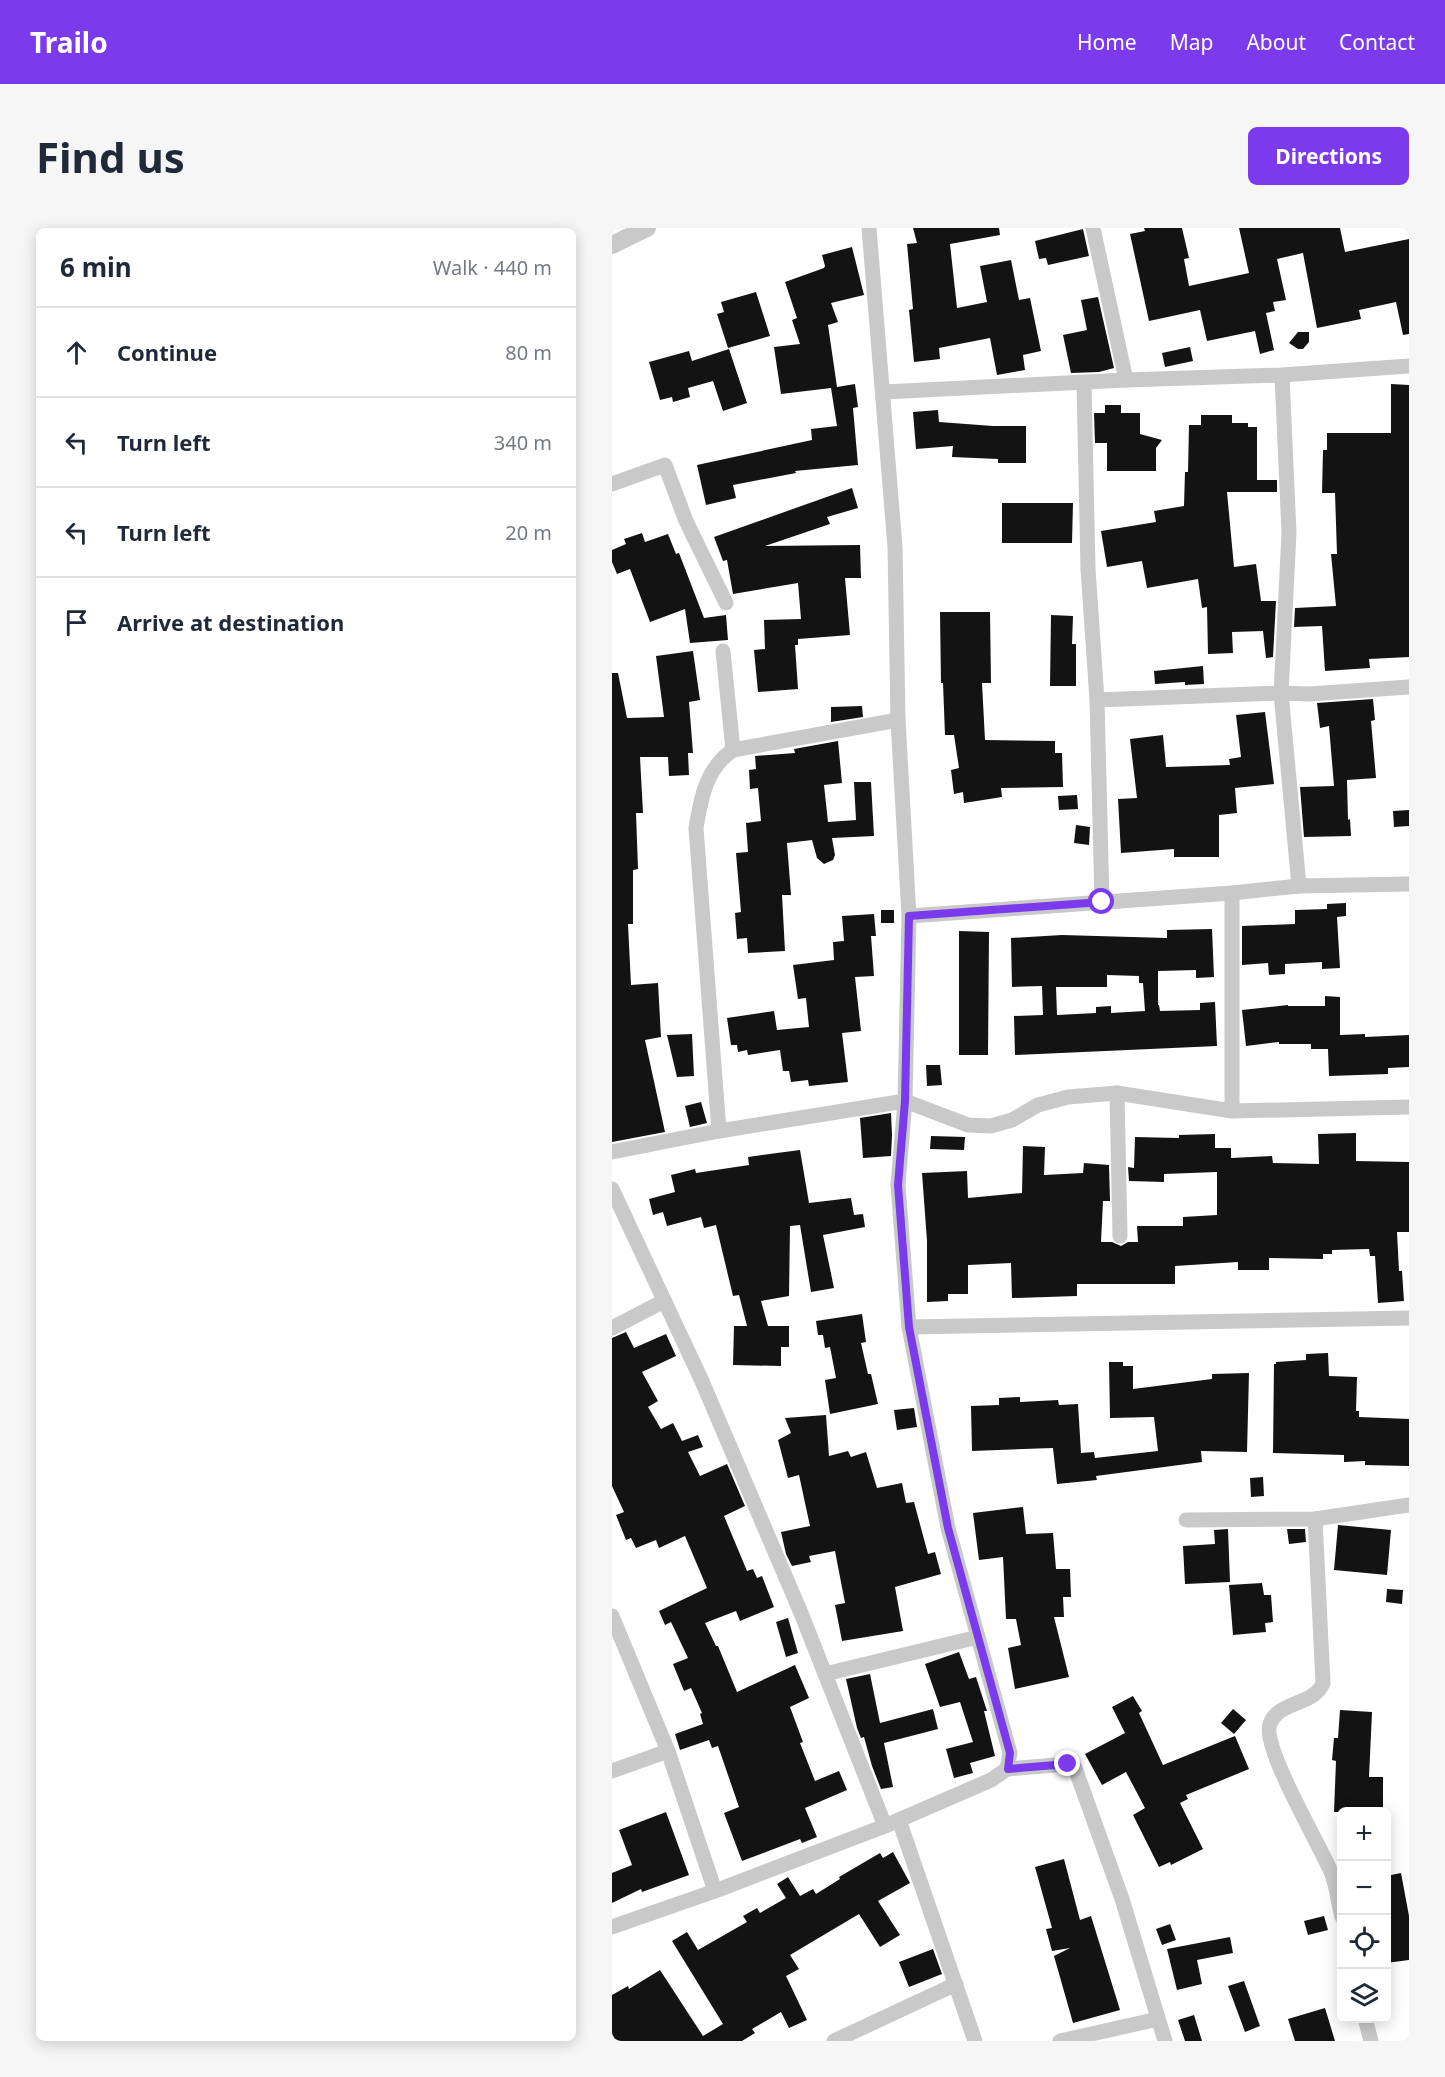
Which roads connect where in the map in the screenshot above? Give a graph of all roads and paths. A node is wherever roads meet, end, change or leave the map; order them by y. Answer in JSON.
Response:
{"nodes":[{"id":1,"x":647,"y":228,"type":"edge"},
{"id":2,"x":869,"y":228,"type":"edge"},
{"id":3,"x":1093,"y":228,"type":"edge"},
{"id":4,"x":612,"y":245,"type":"edge"},
{"id":5,"x":1409,"y":366,"type":"edge"},
{"id":6,"x":1282,"y":375,"type":"junction"},
{"id":7,"x":1126,"y":380,"type":"junction"},
{"id":8,"x":1084,"y":383,"type":"junction"},
{"id":9,"x":884,"y":392,"type":"junction"},
{"id":10,"x":612,"y":484,"type":"edge"},
{"id":11,"x":726,"y":603,"type":"dead end"},
{"id":12,"x":723,"y":651,"type":"dead end"},
{"id":13,"x":1409,"y":687,"type":"edge"},
{"id":14,"x":1281,"y":693,"type":"junction"},
{"id":15,"x":1097,"y":700,"type":"junction"},
{"id":16,"x":898,"y":720,"type":"junction"},
{"id":17,"x":733,"y":750,"type":"junction"},
{"id":18,"x":1409,"y":885,"type":"edge"},
{"id":19,"x":1299,"y":886,"type":"junction"},
{"id":20,"x":1232,"y":893,"type":"junction"},
{"id":21,"x":1102,"y":902,"type":"junction"},
{"id":22,"x":909,"y":916,"type":"junction"},
{"id":23,"x":1117,"y":1093,"type":"junction"},
{"id":24,"x":905,"y":1101,"type":"junction"},
{"id":25,"x":1409,"y":1107,"type":"edge"},
{"id":26,"x":1232,"y":1111,"type":"junction"},
{"id":27,"x":719,"y":1131,"type":"junction"},
{"id":28,"x":612,"y":1152,"type":"edge"},
{"id":29,"x":612,"y":1189,"type":"edge"},
{"id":30,"x":1120,"y":1236,"type":"dead end"},
{"id":31,"x":664,"y":1301,"type":"junction"},
{"id":32,"x":1409,"y":1318,"type":"edge"},
{"id":33,"x":909,"y":1327,"type":"junction"},
{"id":34,"x":612,"y":1328,"type":"edge"},
{"id":35,"x":1409,"y":1505,"type":"edge"},
{"id":36,"x":1315,"y":1519,"type":"junction"},
{"id":37,"x":1186,"y":1520,"type":"dead end"},
{"id":38,"x":612,"y":1616,"type":"edge"},
{"id":39,"x":978,"y":1637,"type":"junction"},
{"id":40,"x":825,"y":1674,"type":"junction"},
{"id":41,"x":668,"y":1750,"type":"junction"},
{"id":42,"x":1008,"y":1769,"type":"junction"},
{"id":43,"x":612,"y":1771,"type":"edge"},
{"id":44,"x":892,"y":1823,"type":"junction"},
{"id":45,"x":715,"y":1892,"type":"junction"},
{"id":46,"x":1341,"y":1915,"type":"edge"},
{"id":47,"x":612,"y":1927,"type":"edge"},
{"id":48,"x":956,"y":1984,"type":"junction"},
{"id":49,"x":1158,"y":2019,"type":"junction"},
{"id":50,"x":1366,"y":2023,"type":"edge"},
{"id":51,"x":834,"y":2041,"type":"edge"},
{"id":52,"x":975,"y":2041,"type":"edge"},
{"id":53,"x":1060,"y":2041,"type":"edge"},
{"id":54,"x":1165,"y":2041,"type":"edge"},
{"id":55,"x":1371,"y":2041,"type":"edge"}],
"edges":[{"from":1,"to":4,"type":"street"},
{"from":2,"to":9,"type":"street"},
{"from":3,"to":7,"type":"street"},
{"from":5,"to":6,"type":"street"},
{"from":6,"to":7,"type":"street"},
{"from":6,"to":14,"type":"street"},
{"from":7,"to":8,"type":"street"},
{"from":8,"to":9,"type":"street"},
{"from":8,"to":15,"type":"street"},
{"from":9,"to":16,"type":"street"},
{"from":10,"to":11,"type":"street"},
{"from":12,"to":17,"type":"street"},
{"from":13,"to":14,"type":"street"},
{"from":14,"to":15,"type":"street"},
{"from":14,"to":19,"type":"street"},
{"from":15,"to":21,"type":"street"},
{"from":16,"to":17,"type":"street"},
{"from":16,"to":22,"type":"street"},
{"from":17,"to":27,"type":"street"},
{"from":18,"to":19,"type":"street"},
{"from":19,"to":20,"type":"street"},
{"from":20,"to":21,"type":"street"},
{"from":20,"to":26,"type":"street"},
{"from":21,"to":22,"type":"street"},
{"from":22,"to":24,"type":"street"},
{"from":23,"to":24,"type":"street"},
{"from":23,"to":26,"type":"street"},
{"from":23,"to":30,"type":"street"},
{"from":24,"to":27,"type":"street"},
{"from":24,"to":33,"type":"street"},
{"from":25,"to":26,"type":"street"},
{"from":27,"to":28,"type":"street"},
{"from":29,"to":31,"type":"street"},
{"from":31,"to":34,"type":"street"},
{"from":31,"to":40,"type":"street"},
{"from":32,"to":33,"type":"street"},
{"from":33,"to":39,"type":"street"},
{"from":35,"to":36,"type":"street"},
{"from":36,"to":37,"type":"street"},
{"from":36,"to":46,"type":"street"},
{"from":38,"to":41,"type":"street"},
{"from":39,"to":40,"type":"street"},
{"from":39,"to":42,"type":"street"},
{"from":40,"to":44,"type":"street"},
{"from":41,"to":43,"type":"street"},
{"from":41,"to":45,"type":"street"},
{"from":42,"to":44,"type":"street"},
{"from":42,"to":49,"type":"street"},
{"from":44,"to":45,"type":"street"},
{"from":44,"to":48,"type":"street"},
{"from":45,"to":47,"type":"street"},
{"from":48,"to":51,"type":"street"},
{"from":48,"to":52,"type":"street"},
{"from":49,"to":53,"type":"street"},
{"from":49,"to":54,"type":"street"},
{"from":50,"to":55,"type":"street"}]}
